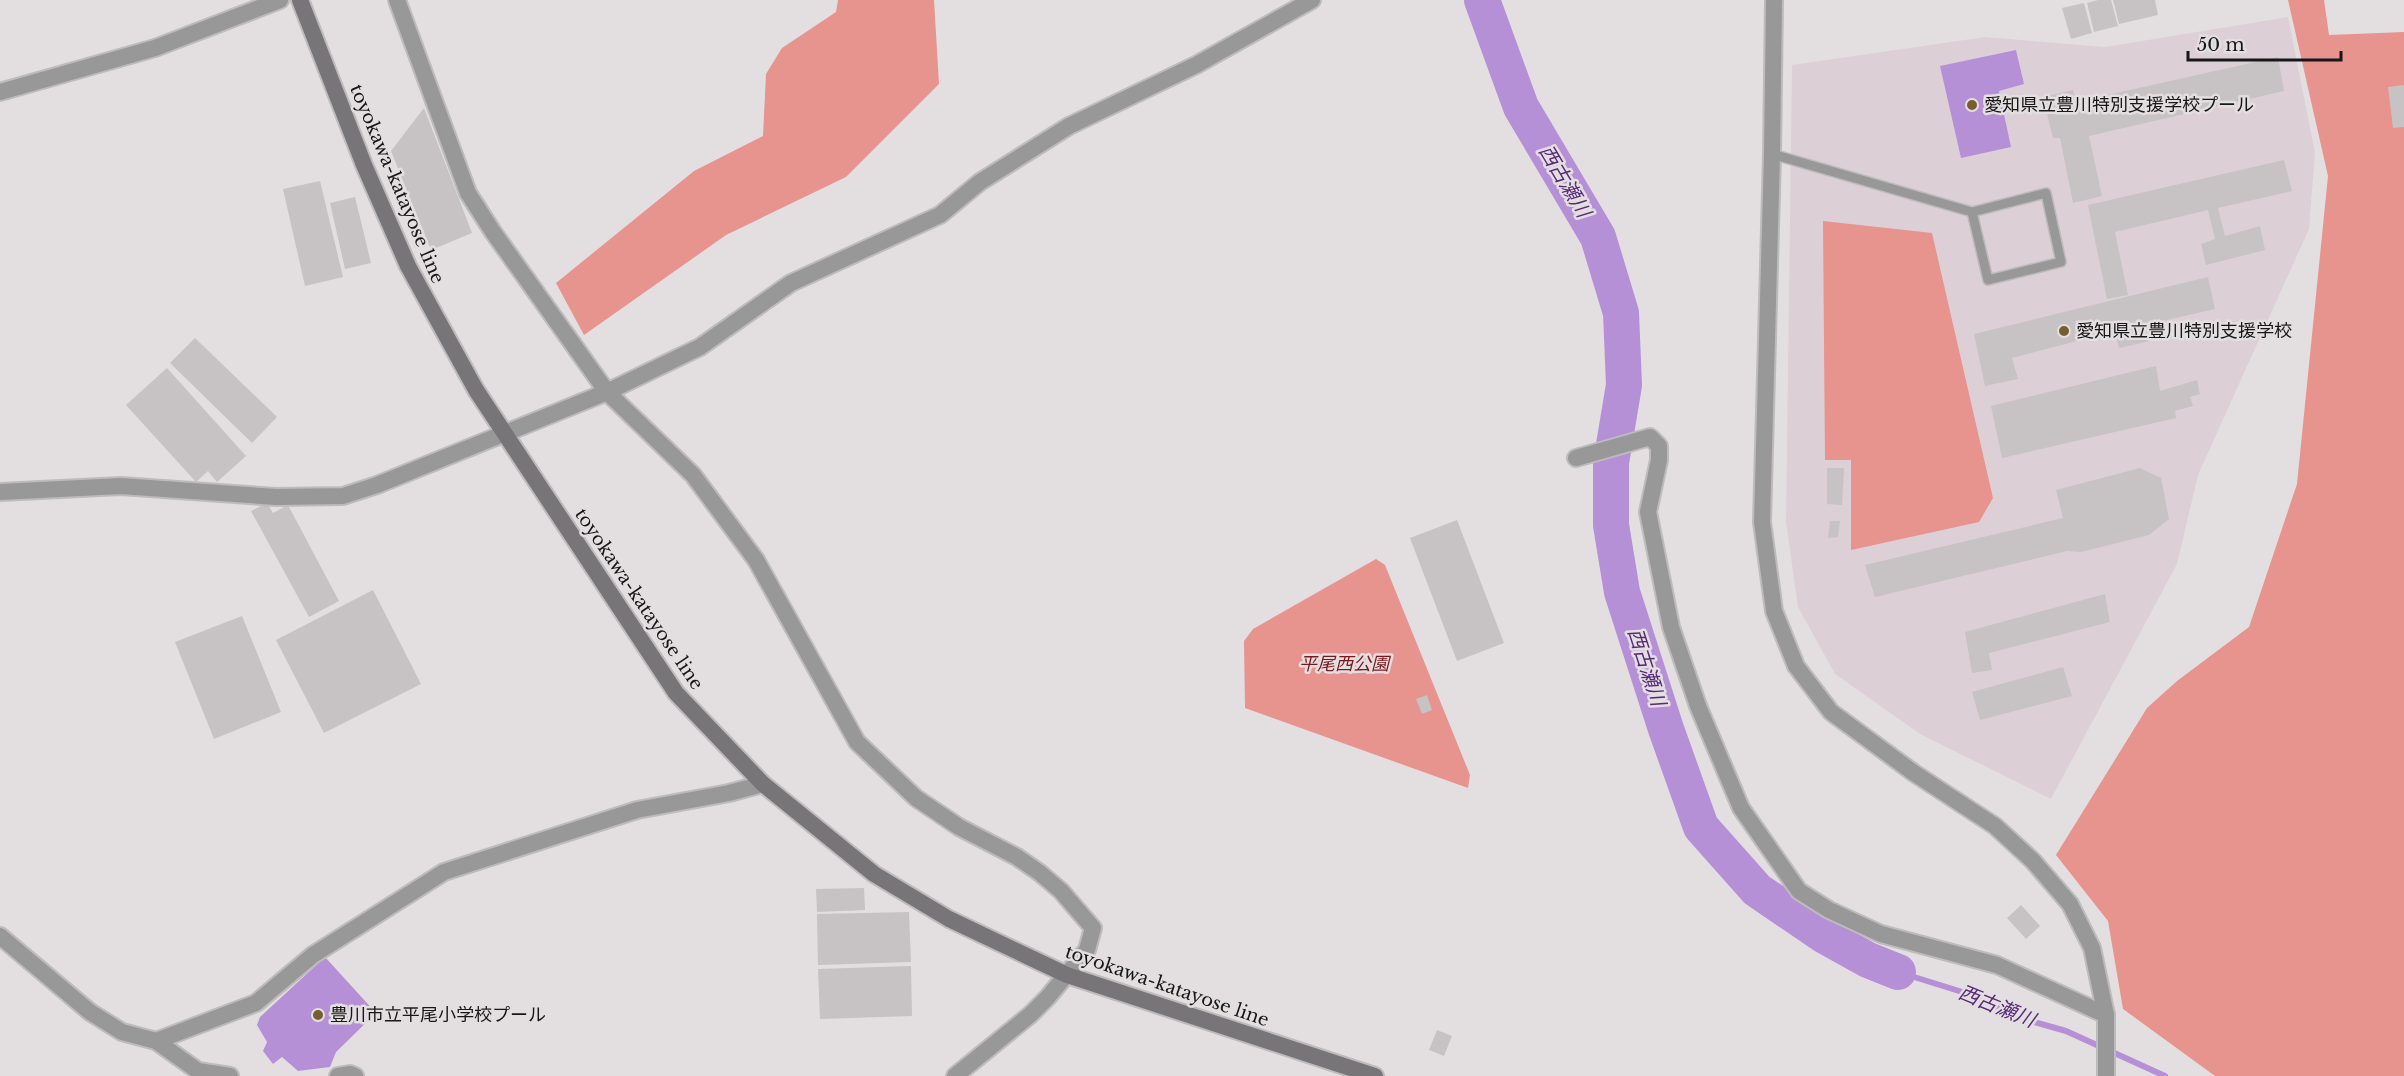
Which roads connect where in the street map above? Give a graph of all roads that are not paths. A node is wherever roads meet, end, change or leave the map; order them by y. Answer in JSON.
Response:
{"nodes":[{"id":1,"x":280,"y":0,"type":"edge"},
{"id":2,"x":300,"y":0,"type":"edge"},
{"id":3,"x":397,"y":0,"type":"edge"},
{"id":4,"x":1312,"y":0,"type":"edge"},
{"id":5,"x":1774,"y":0,"type":"edge"},
{"id":6,"x":0,"y":92,"type":"edge"},
{"id":7,"x":1772,"y":154,"type":"junction"},
{"id":8,"x":1972,"y":212,"type":"junction"},
{"id":9,"x":607,"y":392,"type":"junction"},
{"id":10,"x":504,"y":435,"type":"junction"},
{"id":11,"x":1576,"y":458,"type":"dead end"},
{"id":12,"x":0,"y":492,"type":"edge"},
{"id":13,"x":763,"y":784,"type":"junction"},
{"id":14,"x":0,"y":936,"type":"edge"},
{"id":15,"x":1067,"y":975,"type":"junction"},
{"id":16,"x":2106,"y":1015,"type":"junction"},
{"id":17,"x":156,"y":1041,"type":"junction"},
{"id":18,"x":2106,"y":1070,"type":"edge"},
{"id":19,"x":218,"y":1075,"type":"edge"},
{"id":20,"x":338,"y":1076,"type":"edge"},
{"id":21,"x":355,"y":1076,"type":"edge"},
{"id":22,"x":955,"y":1076,"type":"edge"},
{"id":23,"x":1375,"y":1076,"type":"edge"}],
"edges":[{"from":1,"to":6,"type":"street"},
{"from":2,"to":10,"type":"main road","name":"toyokawa-katayose line"},
{"from":3,"to":9,"type":"street"},
{"from":4,"to":9,"type":"street"},
{"from":5,"to":7,"type":"street"},
{"from":7,"to":8,"type":"lane"},
{"from":7,"to":16,"type":"street"},
{"from":8,"to":8,"type":"lane"},
{"from":9,"to":10,"type":"street"},
{"from":9,"to":15,"type":"street"},
{"from":10,"to":12,"type":"street"},
{"from":10,"to":13,"type":"main road","name":"toyokawa-katayose line"},
{"from":11,"to":16,"type":"street"},
{"from":13,"to":15,"type":"main road","name":"toyokawa-katayose line"},
{"from":13,"to":17,"type":"street"},
{"from":14,"to":17,"type":"street"},
{"from":15,"to":22,"type":"street"},
{"from":15,"to":23,"type":"main road","name":"toyokawa-katayose line"},
{"from":16,"to":18,"type":"street"},
{"from":17,"to":19,"type":"street"},
{"from":20,"to":21,"type":"street"}]}
